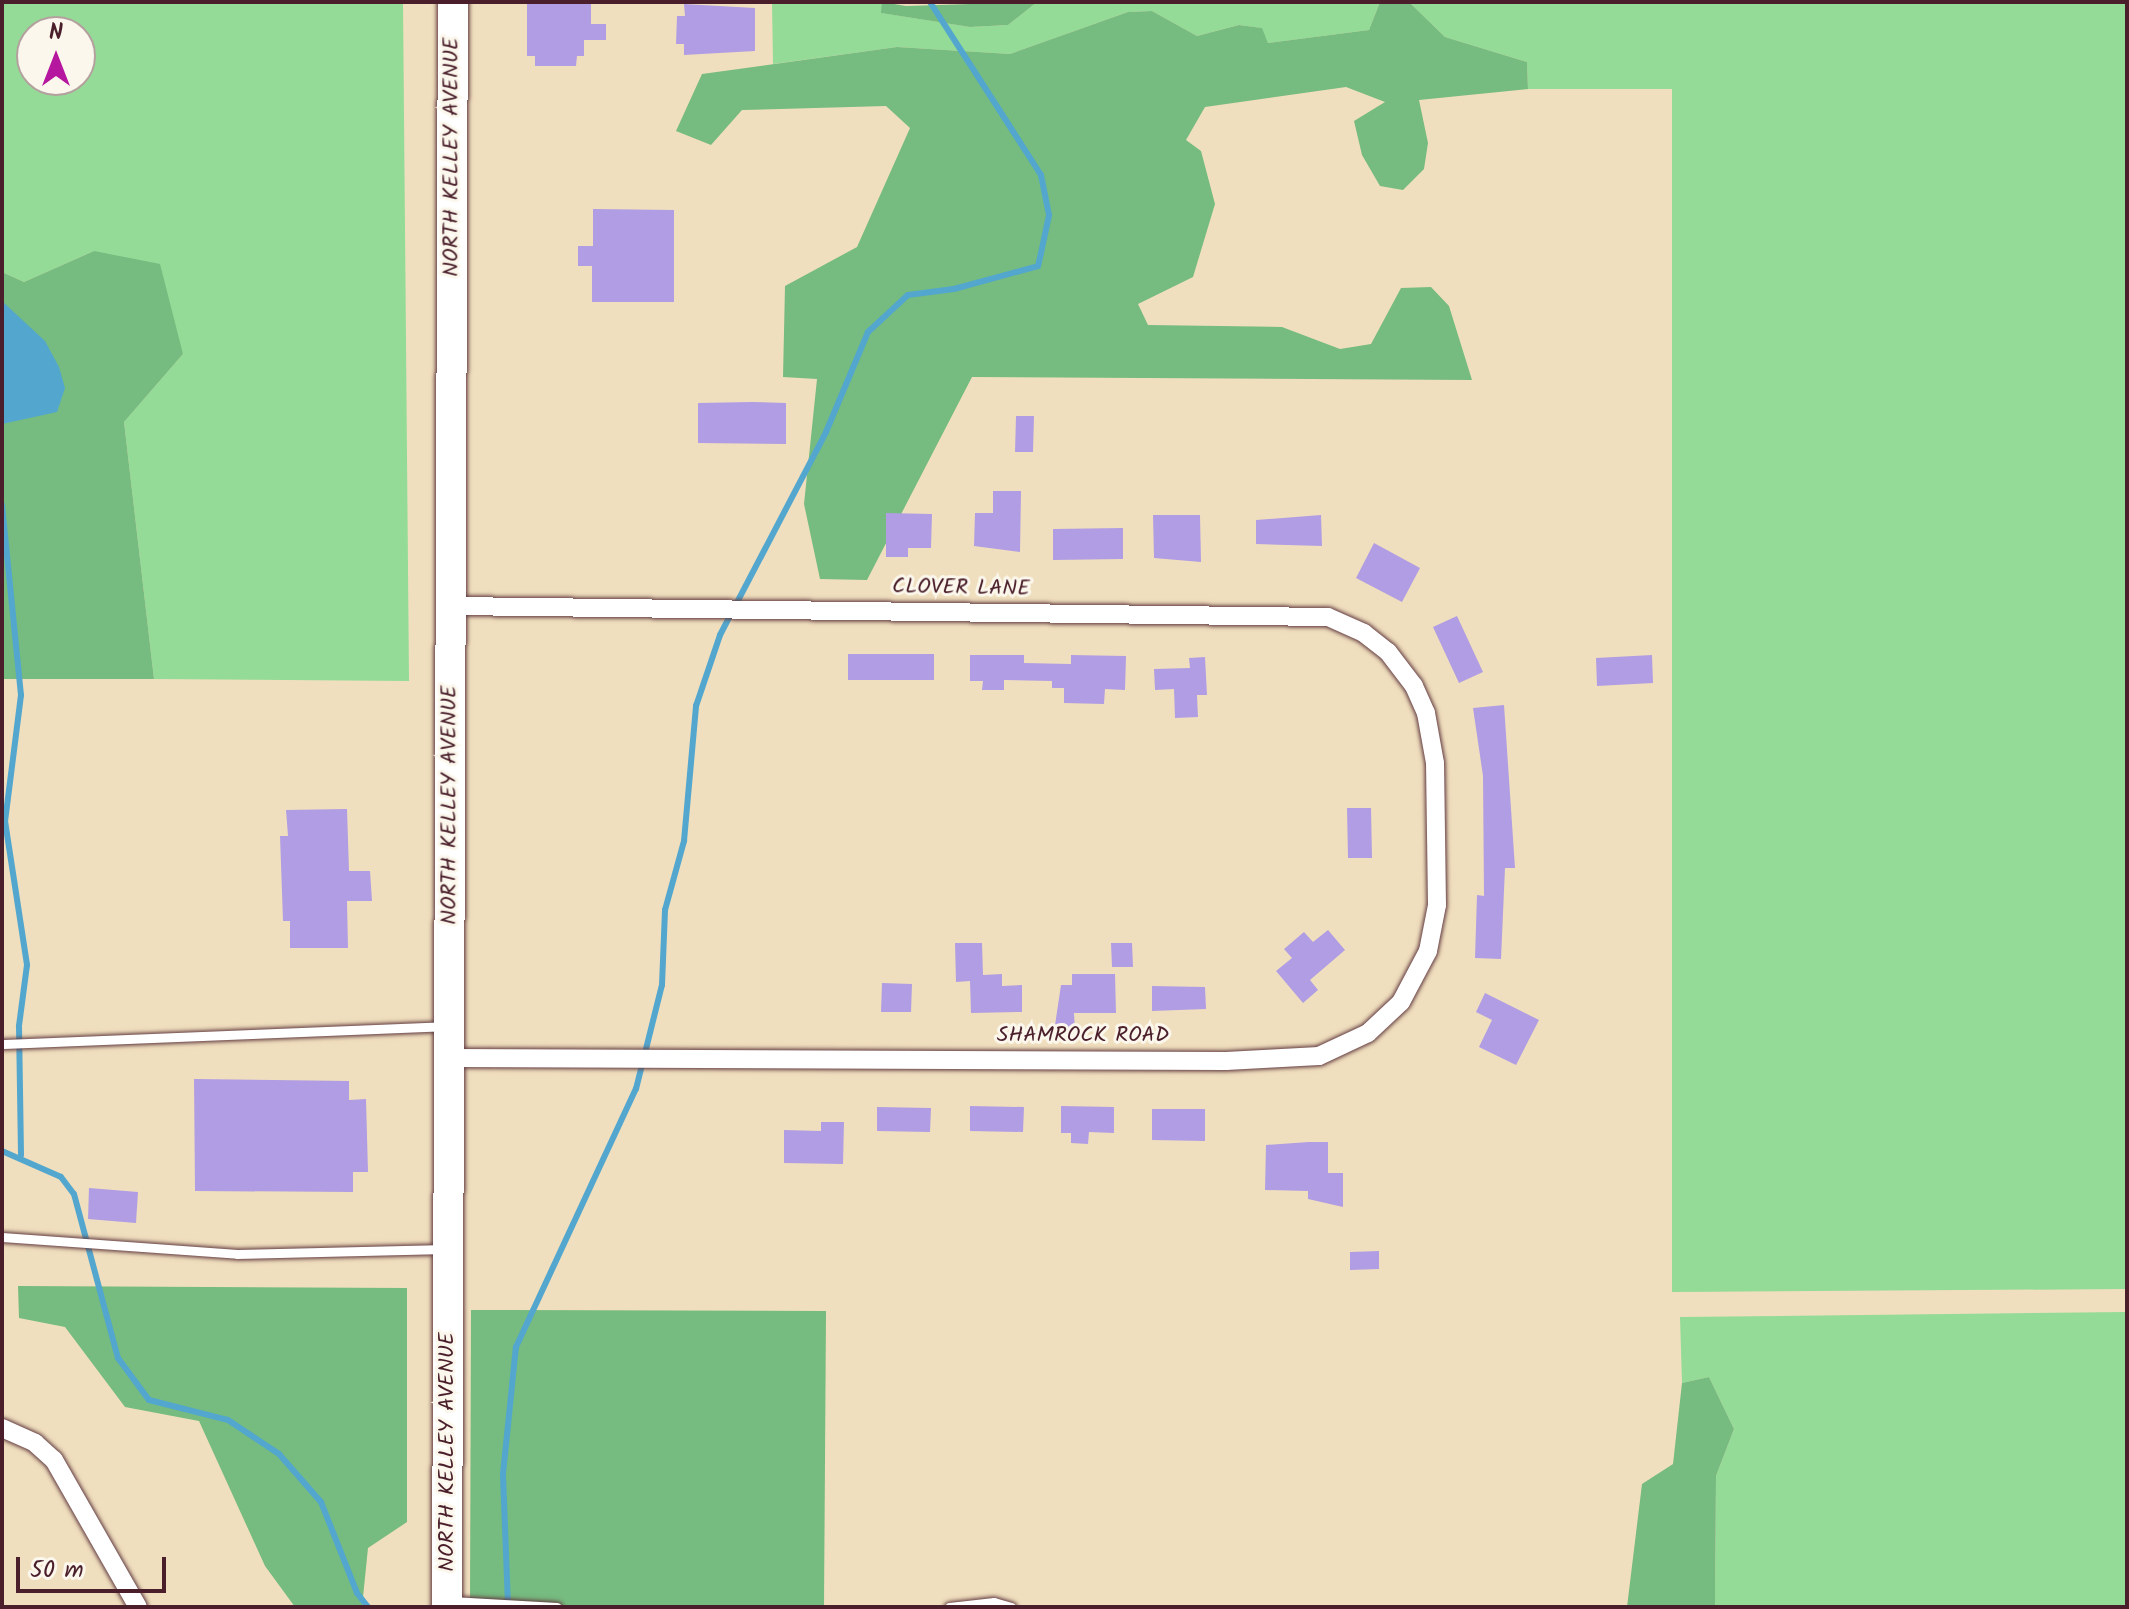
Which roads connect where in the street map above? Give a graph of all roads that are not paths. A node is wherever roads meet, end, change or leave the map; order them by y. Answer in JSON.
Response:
{"nodes":[{"id":1,"x":453,"y":2,"type":"edge"},
{"id":2,"x":450,"y":606,"type":"junction"},
{"id":3,"x":1426,"y":713,"type":"joint"},
{"id":4,"x":449,"y":1026,"type":"junction"},
{"id":5,"x":2,"y":1044,"type":"edge"},
{"id":6,"x":450,"y":1058,"type":"junction"},
{"id":7,"x":2,"y":1237,"type":"edge"},
{"id":8,"x":448,"y":1249,"type":"junction"},
{"id":9,"x":2,"y":1428,"type":"edge"},
{"id":10,"x":447,"y":1604,"type":"edge"},
{"id":11,"x":138,"y":1607,"type":"edge"},
{"id":12,"x":557,"y":1607,"type":"edge"},
{"id":13,"x":949,"y":1607,"type":"edge"},
{"id":14,"x":1011,"y":1607,"type":"edge"}],
"edges":[{"from":1,"to":2,"type":"main road","name":"NORTH KELLEY AVENUE"},
{"from":2,"to":3,"type":"street","name":"CLOVER LANE"},
{"from":2,"to":4,"type":"main road","name":"NORTH KELLEY AVENUE"},
{"from":3,"to":6,"type":"street","name":"SHAMROCK ROAD"},
{"from":4,"to":5,"type":"lane"},
{"from":4,"to":6,"type":"main road","name":"NORTH KELLEY AVENUE"},
{"from":6,"to":8,"type":"main road","name":"NORTH KELLEY AVENUE"},
{"from":7,"to":8,"type":"lane"},
{"from":8,"to":10,"type":"main road","name":"NORTH KELLEY AVENUE"},
{"from":9,"to":11,"type":"street"},
{"from":10,"to":12,"type":"lane"},
{"from":13,"to":14,"type":"lane"}]}
